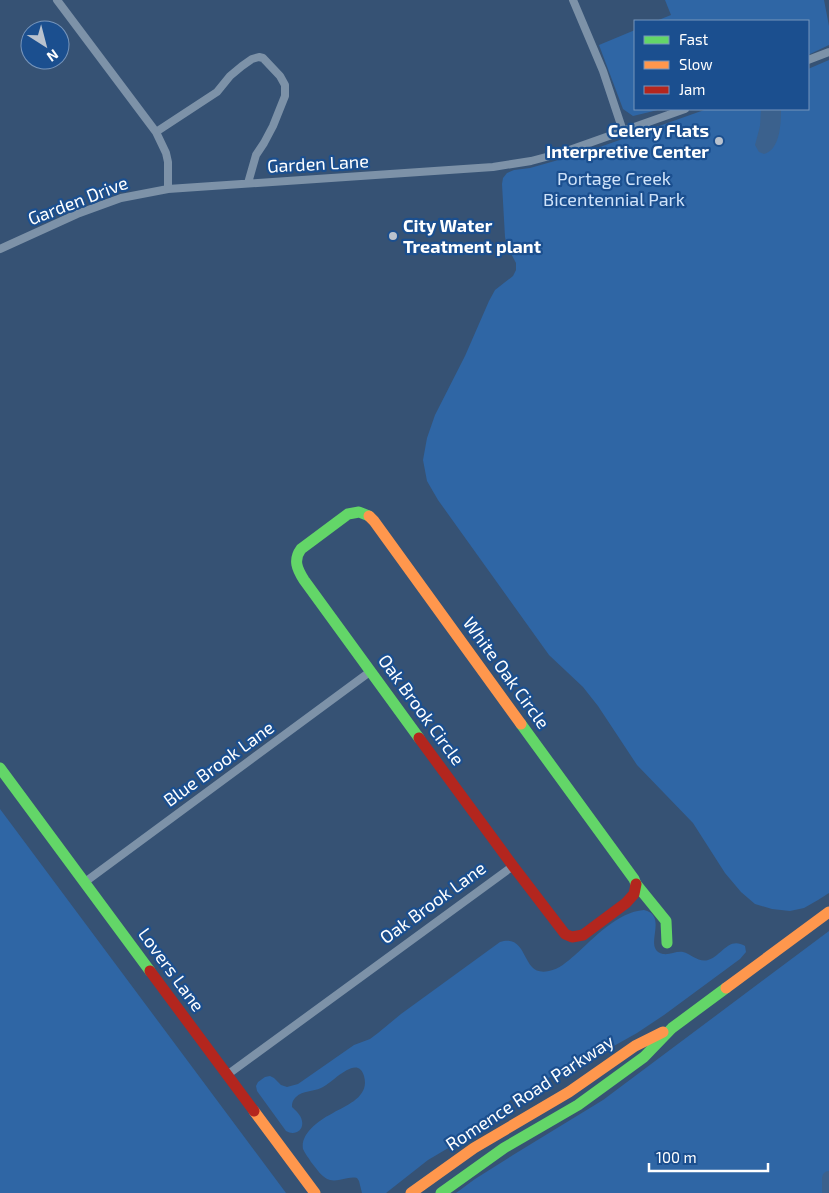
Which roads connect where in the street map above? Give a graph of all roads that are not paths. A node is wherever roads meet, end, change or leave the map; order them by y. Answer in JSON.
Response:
{"nodes":[{"id":1,"x":56,"y":0,"type":"edge"},
{"id":2,"x":573,"y":0,"type":"edge"},
{"id":3,"x":829,"y":52,"type":"edge"},
{"id":4,"x":809,"y":60,"type":"edge"},
{"id":5,"x":682,"y":110,"type":"edge"},
{"id":6,"x":623,"y":131,"type":"junction"},
{"id":7,"x":156,"y":132,"type":"junction"},
{"id":8,"x":248,"y":183,"type":"junction"},
{"id":9,"x":168,"y":189,"type":"junction"},
{"id":10,"x":0,"y":249,"type":"edge"},
{"id":11,"x":300,"y":574,"type":"joint"},
{"id":12,"x":371,"y":671,"type":"junction"},
{"id":13,"x":0,"y":768,"type":"edge"},
{"id":14,"x":513,"y":866,"type":"junction"},
{"id":15,"x":85,"y":882,"type":"junction"},
{"id":16,"x":636,"y":884,"type":"junction"},
{"id":17,"x":829,"y":912,"type":"edge"},
{"id":18,"x":667,"y":943,"type":"dead end"},
{"id":19,"x":672,"y":1028,"type":"junction"},
{"id":20,"x":227,"y":1075,"type":"junction"},
{"id":21,"x":315,"y":1193,"type":"edge"},
{"id":22,"x":411,"y":1193,"type":"edge"},
{"id":23,"x":441,"y":1193,"type":"edge"}],
"edges":[{"from":1,"to":7,"type":"street"},
{"from":2,"to":6,"type":"street"},
{"from":3,"to":4,"type":"street"},
{"from":5,"to":6,"type":"street","name":"Garden Lane"},
{"from":6,"to":8,"type":"street","name":"Garden Lane"},
{"from":7,"to":8,"type":"street"},
{"from":7,"to":9,"type":"street"},
{"from":8,"to":9,"type":"street","name":"Garden Lane"},
{"from":9,"to":10,"type":"street","name":"Garden Drive"},
{"from":11,"to":12,"type":"street","name":"Oak Brook Circle"},
{"from":11,"to":16,"type":"street","name":"White Oak Circle"},
{"from":12,"to":14,"type":"street","name":"Oak Brook Circle"},
{"from":12,"to":15,"type":"street","name":"Blue Brook Lane"},
{"from":13,"to":15,"type":"street","name":"Lovers Lane"},
{"from":14,"to":16,"type":"street","name":"Oak Brook Lane"},
{"from":14,"to":20,"type":"street","name":"Oak Brook Lane"},
{"from":15,"to":20,"type":"street","name":"Lovers Lane"},
{"from":16,"to":18,"type":"street","name":"White Oak Circle"},
{"from":17,"to":19,"type":"street","name":"Romence Road Parkway"},
{"from":19,"to":22,"type":"street","name":"Romence Road Parkway"},
{"from":19,"to":23,"type":"street","name":"Romence Road Parkway"},
{"from":20,"to":21,"type":"street","name":"Lovers Lane"}]}
